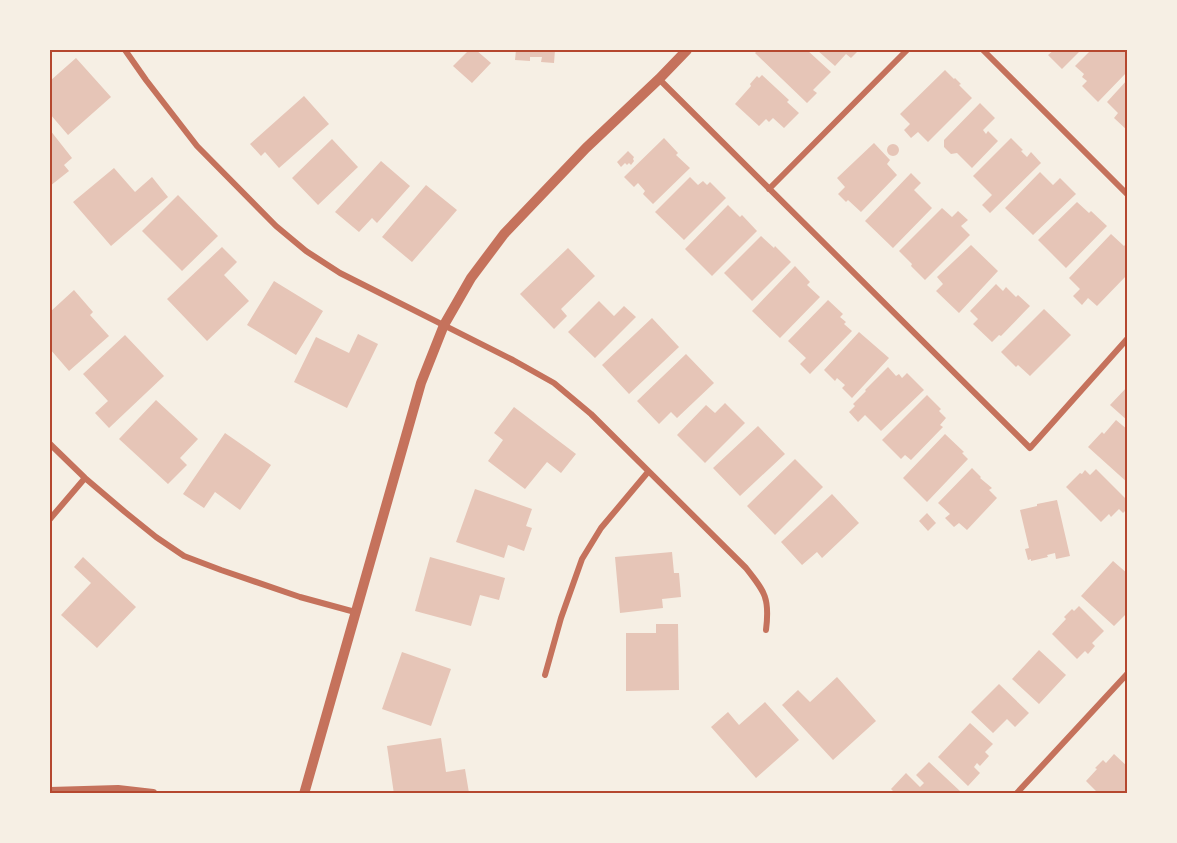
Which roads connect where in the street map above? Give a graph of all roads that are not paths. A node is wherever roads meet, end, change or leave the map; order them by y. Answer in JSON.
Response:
{"nodes":[{"id":1,"x":125,"y":50,"type":"edge"},
{"id":2,"x":687,"y":50,"type":"edge"},
{"id":3,"x":907,"y":50,"type":"edge"},
{"id":4,"x":983,"y":50,"type":"edge"},
{"id":5,"x":658,"y":79,"type":"junction"},
{"id":6,"x":769,"y":189,"type":"junction"},
{"id":7,"x":1128,"y":195,"type":"edge"},
{"id":8,"x":444,"y":325,"type":"junction"},
{"id":9,"x":1128,"y":338,"type":"edge"},
{"id":10,"x":50,"y":444,"type":"edge"},
{"id":11,"x":648,"y":472,"type":"junction"},
{"id":12,"x":85,"y":478,"type":"junction"},
{"id":13,"x":50,"y":519,"type":"edge"},
{"id":14,"x":355,"y":612,"type":"junction"},
{"id":15,"x":766,"y":630,"type":"dead end"},
{"id":16,"x":1128,"y":673,"type":"edge"},
{"id":17,"x":545,"y":675,"type":"dead end"},
{"id":18,"x":50,"y":792,"type":"edge"},
{"id":19,"x":153,"y":794,"type":"edge"},
{"id":20,"x":303,"y":794,"type":"edge"},
{"id":21,"x":1016,"y":794,"type":"edge"}],
"edges":[{"from":1,"to":8,"type":"street"},
{"from":2,"to":5,"type":"street"},
{"from":3,"to":6,"type":"street"},
{"from":4,"to":7,"type":"street"},
{"from":5,"to":6,"type":"street"},
{"from":5,"to":8,"type":"street"},
{"from":6,"to":9,"type":"street"},
{"from":8,"to":11,"type":"street"},
{"from":8,"to":14,"type":"street"},
{"from":10,"to":12,"type":"street"},
{"from":11,"to":15,"type":"street"},
{"from":11,"to":17,"type":"street"},
{"from":12,"to":13,"type":"street"},
{"from":12,"to":14,"type":"street"},
{"from":14,"to":20,"type":"street"},
{"from":16,"to":21,"type":"street"},
{"from":18,"to":19,"type":"street"}]}
